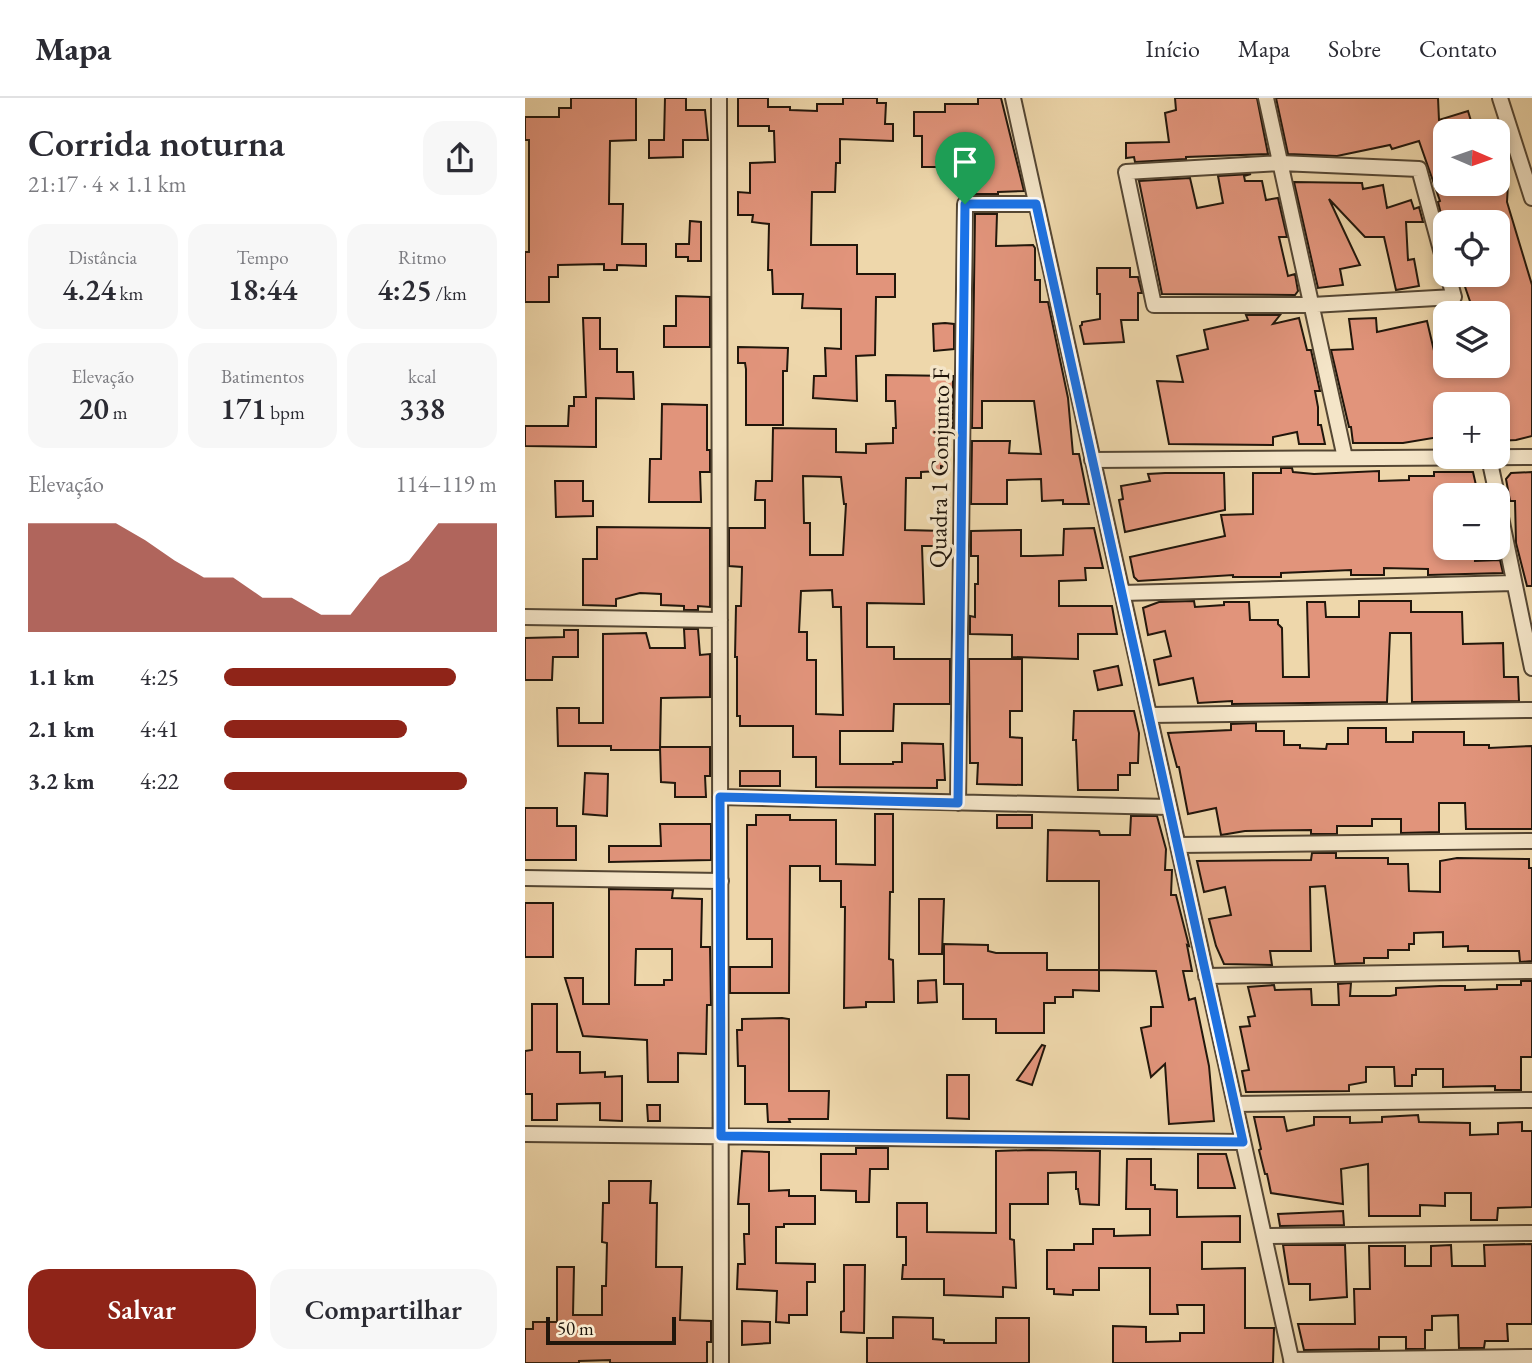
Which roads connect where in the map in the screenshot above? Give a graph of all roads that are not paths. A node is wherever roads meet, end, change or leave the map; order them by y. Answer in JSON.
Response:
{"nodes":[{"id":1,"x":719,"y":98,"type":"edge"},
{"id":2,"x":1013,"y":98,"type":"edge"},
{"id":3,"x":1266,"y":98,"type":"edge"},
{"id":4,"x":1500,"y":98,"type":"edge"},
{"id":5,"x":1280,"y":163,"type":"junction"},
{"id":6,"x":1532,"y":198,"type":"edge"},
{"id":7,"x":1036,"y":204,"type":"junction"},
{"id":8,"x":1433,"y":221,"type":"edge"},
{"id":9,"x":1451,"y":287,"type":"edge"},
{"id":10,"x":1312,"y":305,"type":"junction"},
{"id":11,"x":1532,"y":457,"type":"edge"},
{"id":12,"x":1345,"y":458,"type":"junction"},
{"id":13,"x":1433,"y":458,"type":"edge"},
{"id":14,"x":1510,"y":458,"type":"edge"},
{"id":15,"x":1092,"y":460,"type":"junction"},
{"id":16,"x":1509,"y":560,"type":"edge"},
{"id":17,"x":1514,"y":583,"type":"junction"},
{"id":18,"x":1122,"y":593,"type":"junction"},
{"id":19,"x":525,"y":617,"type":"edge"},
{"id":20,"x":720,"y":620,"type":"junction"},
{"id":21,"x":1532,"y":668,"type":"edge"},
{"id":22,"x":1532,"y":710,"type":"edge"},
{"id":23,"x":1149,"y":715,"type":"junction"},
{"id":24,"x":720,"y":797,"type":"junction"},
{"id":25,"x":958,"y":803,"type":"junction"},
{"id":26,"x":1169,"y":807,"type":"junction"},
{"id":27,"x":1532,"y":841,"type":"edge"},
{"id":28,"x":1178,"y":845,"type":"junction"},
{"id":29,"x":525,"y":878,"type":"edge"},
{"id":30,"x":720,"y":881,"type":"junction"},
{"id":31,"x":1532,"y":971,"type":"edge"},
{"id":32,"x":1206,"y":976,"type":"junction"},
{"id":33,"x":1532,"y":1100,"type":"edge"},
{"id":34,"x":1235,"y":1104,"type":"junction"},
{"id":35,"x":525,"y":1134,"type":"edge"},
{"id":36,"x":721,"y":1136,"type":"junction"},
{"id":37,"x":1243,"y":1142,"type":"junction"},
{"id":38,"x":1532,"y":1233,"type":"edge"},
{"id":39,"x":1264,"y":1236,"type":"junction"},
{"id":40,"x":1532,"y":1357,"type":"edge"},
{"id":41,"x":1291,"y":1361,"type":"edge"},
{"id":42,"x":721,"y":1363,"type":"edge"}],
"edges":[{"from":1,"to":20,"type":"street"},
{"from":2,"to":7,"type":"street"},
{"from":3,"to":5,"type":"street"},
{"from":4,"to":6,"type":"street"},
{"from":5,"to":8,"type":"street"},
{"from":5,"to":10,"type":"street"},
{"from":5,"to":10,"type":"street"},
{"from":7,"to":15,"type":"street"},
{"from":7,"to":25,"type":"street","name":"Quadra 1 Conjunto F"},
{"from":9,"to":10,"type":"street"},
{"from":10,"to":12,"type":"street"},
{"from":11,"to":14,"type":"street"},
{"from":12,"to":13,"type":"street"},
{"from":12,"to":15,"type":"street"},
{"from":15,"to":18,"type":"street"},
{"from":16,"to":17,"type":"street"},
{"from":17,"to":18,"type":"street"},
{"from":17,"to":21,"type":"street"},
{"from":18,"to":23,"type":"street"},
{"from":19,"to":20,"type":"street"},
{"from":20,"to":24,"type":"street"},
{"from":22,"to":23,"type":"street"},
{"from":23,"to":26,"type":"street"},
{"from":24,"to":25,"type":"street"},
{"from":24,"to":30,"type":"street"},
{"from":25,"to":26,"type":"street"},
{"from":26,"to":28,"type":"street"},
{"from":27,"to":28,"type":"street"},
{"from":28,"to":32,"type":"street"},
{"from":29,"to":30,"type":"street"},
{"from":30,"to":36,"type":"street"},
{"from":31,"to":32,"type":"street"},
{"from":32,"to":34,"type":"street"},
{"from":33,"to":34,"type":"street"},
{"from":34,"to":37,"type":"street"},
{"from":35,"to":36,"type":"street"},
{"from":36,"to":37,"type":"street"},
{"from":36,"to":42,"type":"street"},
{"from":37,"to":39,"type":"street"},
{"from":38,"to":39,"type":"street"},
{"from":39,"to":41,"type":"street"},
{"from":40,"to":41,"type":"street"}]}
